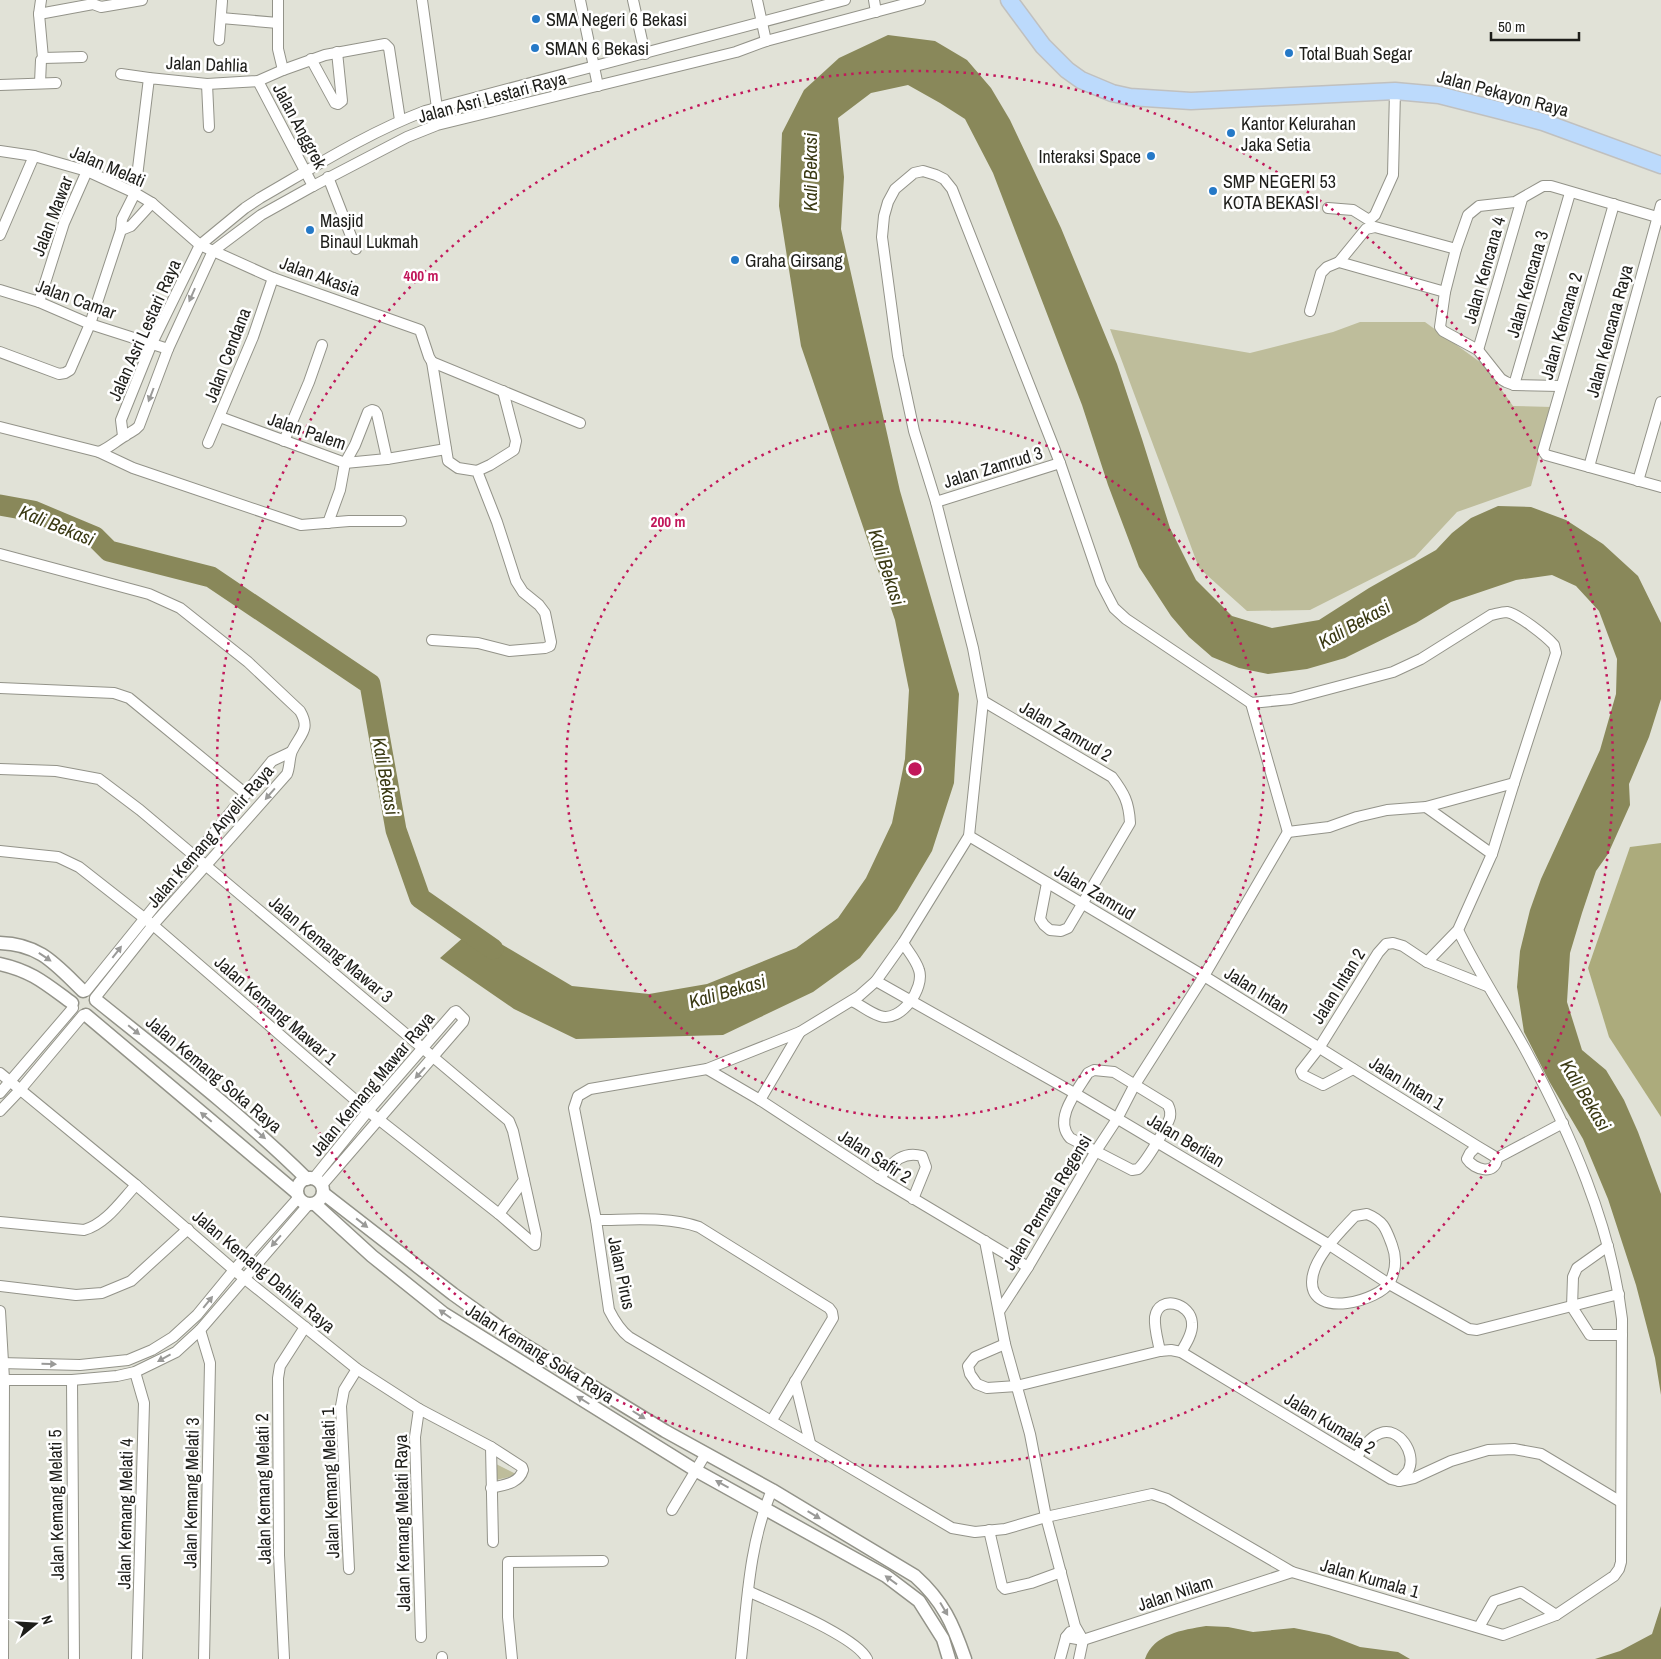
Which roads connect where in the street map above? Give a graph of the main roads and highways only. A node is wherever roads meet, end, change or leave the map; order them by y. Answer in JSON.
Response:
{"nodes":[{"id":1,"x":1009,"y":0,"type":"edge"},
{"id":2,"x":1025,"y":0,"type":"edge"},
{"id":3,"x":1031,"y":29,"type":"junction"},
{"id":4,"x":1661,"y":165,"type":"edge"}],
"edges":[{"from":1,"to":3,"type":"main road","name":"Jalan Pekayon Raya"},
{"from":2,"to":3,"type":"main road"},
{"from":3,"to":4,"type":"main road","name":"Jalan Pekayon Raya"}]}
